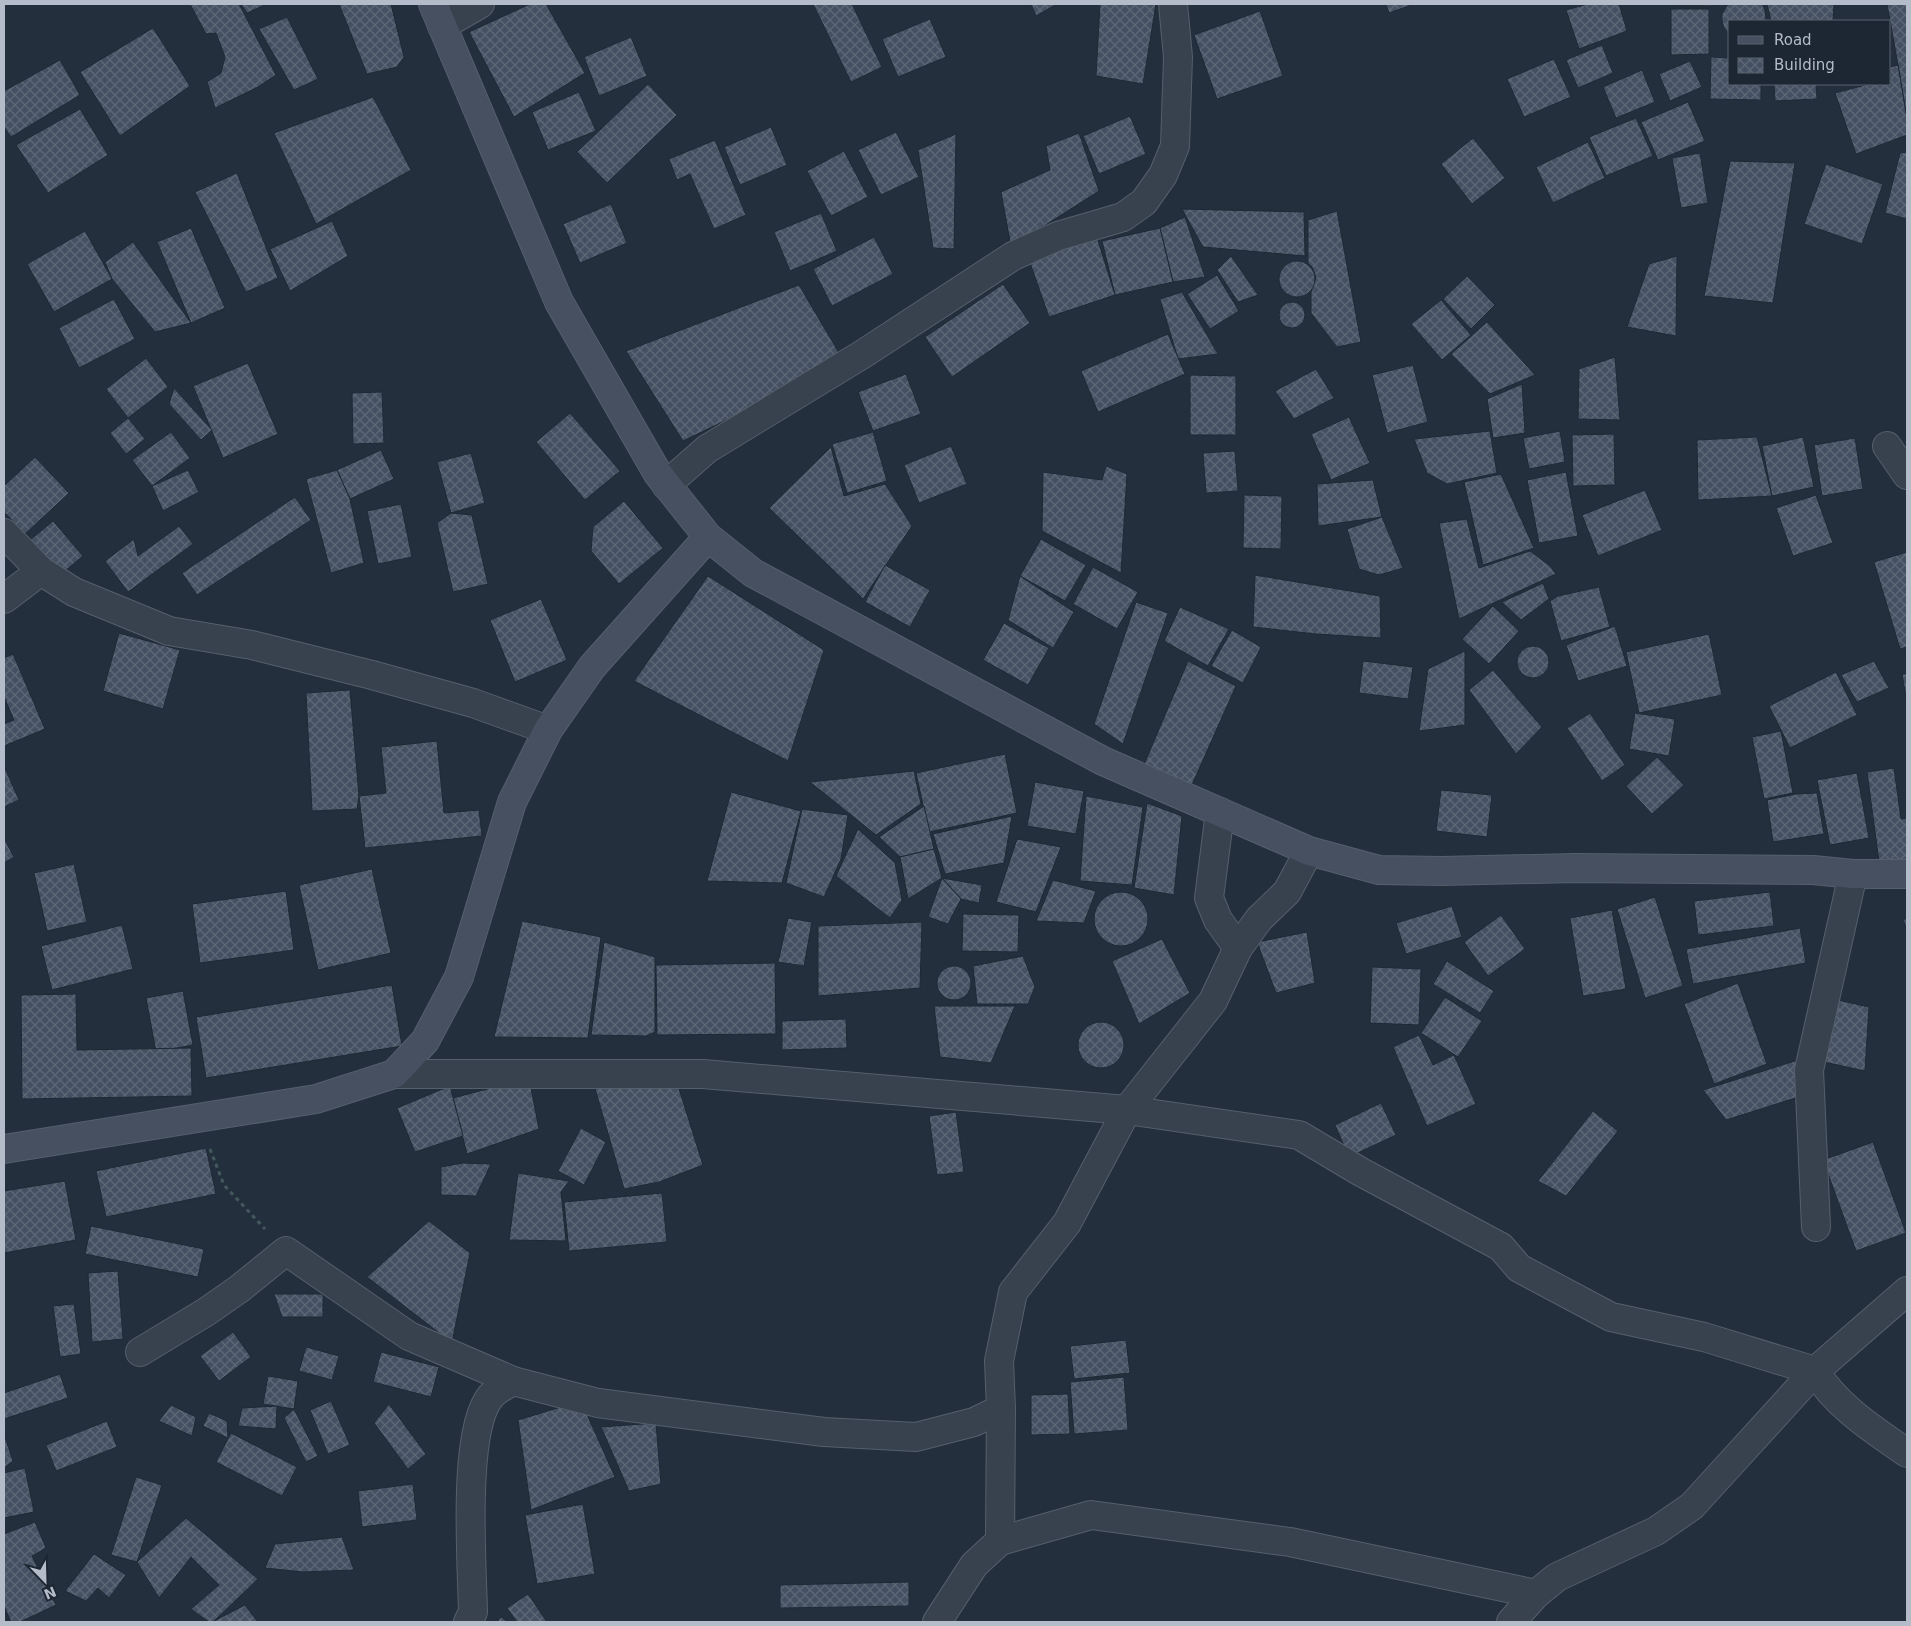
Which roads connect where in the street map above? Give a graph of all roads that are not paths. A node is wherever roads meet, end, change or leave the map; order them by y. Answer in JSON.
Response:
{"nodes":[{"id":1,"x":480,"y":4,"type":"edge"},
{"id":2,"x":1173,"y":4,"type":"edge"},
{"id":3,"x":438,"y":15,"type":"edge"},
{"id":4,"x":1887,"y":446,"type":"dead end"},
{"id":5,"x":1907,"y":475,"type":"edge"},
{"id":6,"x":666,"y":485,"type":"junction"},
{"id":7,"x":4,"y":533,"type":"edge"},
{"id":8,"x":708,"y":536,"type":"junction"},
{"id":9,"x":41,"y":570,"type":"junction"},
{"id":10,"x":4,"y":600,"type":"edge"},
{"id":11,"x":548,"y":730,"type":"junction"},
{"id":12,"x":1220,"y":812,"type":"junction"},
{"id":13,"x":1309,"y":851,"type":"junction"},
{"id":14,"x":1853,"y":874,"type":"junction"},
{"id":15,"x":1907,"y":874,"type":"edge"},
{"id":16,"x":1238,"y":948,"type":"junction"},
{"id":17,"x":394,"y":1074,"type":"junction"},
{"id":18,"x":1127,"y":1110,"type":"junction"},
{"id":19,"x":4,"y":1149,"type":"edge"},
{"id":20,"x":1816,"y":1227,"type":"dead end"},
{"id":21,"x":1907,"y":1291,"type":"edge"},
{"id":22,"x":140,"y":1352,"type":"dead end"},
{"id":23,"x":1815,"y":1371,"type":"junction"},
{"id":24,"x":513,"y":1380,"type":"junction"},
{"id":25,"x":1001,"y":1409,"type":"junction"},
{"id":26,"x":1907,"y":1453,"type":"edge"},
{"id":27,"x":1000,"y":1541,"type":"junction"},
{"id":28,"x":1536,"y":1594,"type":"junction"},
{"id":29,"x":468,"y":1622,"type":"edge"},
{"id":30,"x":937,"y":1622,"type":"edge"},
{"id":31,"x":1511,"y":1622,"type":"edge"}],
"edges":[{"from":1,"to":3,"type":"street"},
{"from":2,"to":6,"type":"street"},
{"from":3,"to":6,"type":"street"},
{"from":4,"to":5,"type":"street"},
{"from":6,"to":8,"type":"street"},
{"from":7,"to":9,"type":"street"},
{"from":8,"to":11,"type":"street"},
{"from":8,"to":12,"type":"street"},
{"from":9,"to":10,"type":"street"},
{"from":9,"to":11,"type":"street"},
{"from":11,"to":17,"type":"street"},
{"from":12,"to":13,"type":"street"},
{"from":12,"to":16,"type":"street"},
{"from":13,"to":14,"type":"street"},
{"from":13,"to":16,"type":"street"},
{"from":14,"to":15,"type":"street"},
{"from":14,"to":20,"type":"street"},
{"from":16,"to":18,"type":"street"},
{"from":17,"to":18,"type":"street"},
{"from":17,"to":19,"type":"street"},
{"from":18,"to":23,"type":"street"},
{"from":18,"to":25,"type":"street"},
{"from":21,"to":23,"type":"street"},
{"from":22,"to":24,"type":"street"},
{"from":23,"to":26,"type":"street"},
{"from":23,"to":28,"type":"street"},
{"from":24,"to":25,"type":"street"},
{"from":24,"to":29,"type":"street"},
{"from":25,"to":27,"type":"street"},
{"from":27,"to":28,"type":"street"},
{"from":27,"to":30,"type":"street"},
{"from":28,"to":31,"type":"street"}]}
